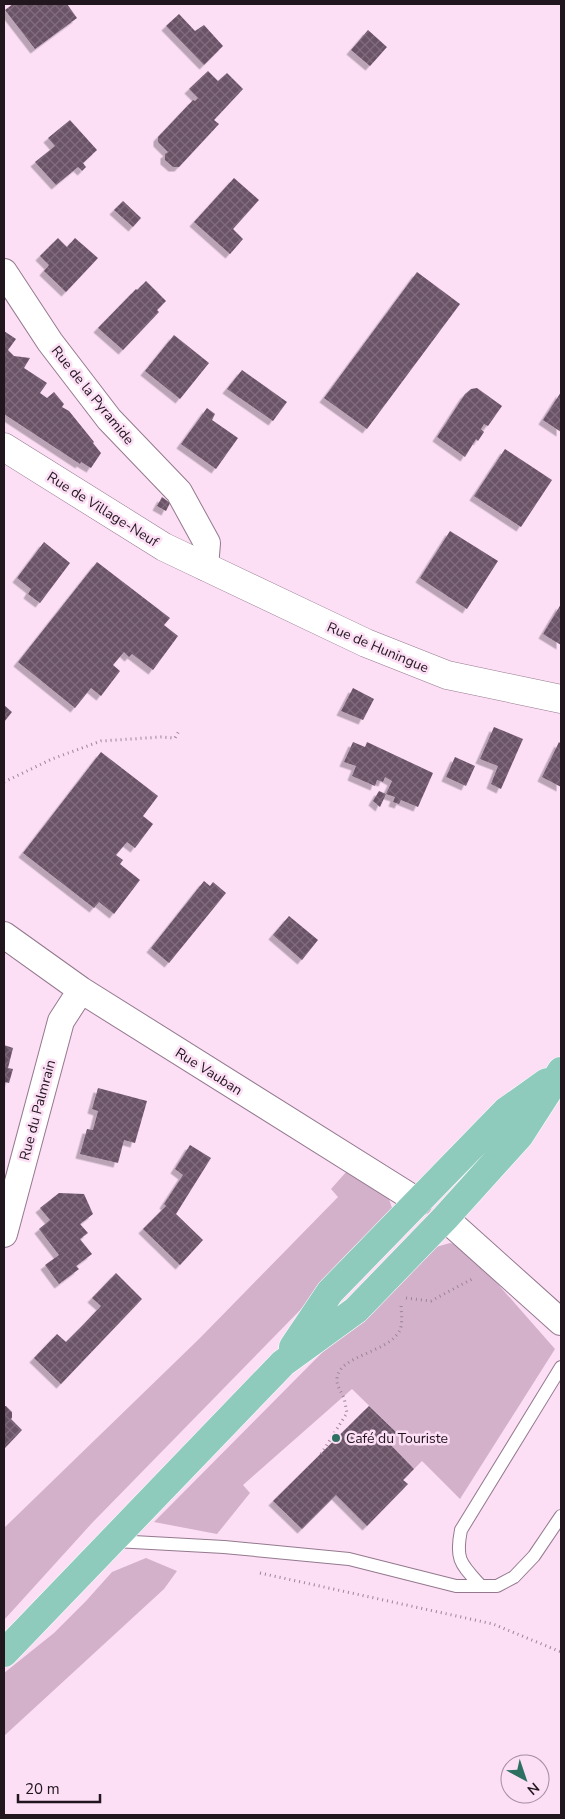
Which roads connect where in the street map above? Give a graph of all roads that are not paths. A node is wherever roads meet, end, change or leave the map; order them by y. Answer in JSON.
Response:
{"nodes":[{"id":1,"x":4,"y":272,"type":"edge"},
{"id":2,"x":4,"y":446,"type":"edge"},
{"id":3,"x":205,"y":567,"type":"junction"},
{"id":4,"x":561,"y":699,"type":"edge"},
{"id":5,"x":4,"y":935,"type":"edge"},
{"id":6,"x":81,"y":990,"type":"junction"},
{"id":7,"x":559,"y":1073,"type":"edge"},
{"id":8,"x":419,"y":1202,"type":"junction"},
{"id":9,"x":445,"y":1218,"type":"junction"},
{"id":10,"x":4,"y":1234,"type":"edge"},
{"id":11,"x":561,"y":1322,"type":"edge"},
{"id":12,"x":283,"y":1363,"type":"junction"},
{"id":13,"x":561,"y":1367,"type":"edge"},
{"id":14,"x":561,"y":1516,"type":"edge"},
{"id":15,"x":112,"y":1541,"type":"junction"},
{"id":16,"x":480,"y":1585,"type":"junction"},
{"id":17,"x":4,"y":1653,"type":"edge"}],
"edges":[{"from":1,"to":3,"type":"street","name":"Rue de la Pyramide"},
{"from":2,"to":3,"type":"street","name":"Rue de Village-Neuf"},
{"from":3,"to":4,"type":"street","name":"Rue de Huningue"},
{"from":5,"to":6,"type":"street","name":"Rue Vauban"},
{"from":6,"to":8,"type":"street","name":"Rue Vauban"},
{"from":6,"to":10,"type":"street","name":"Rue du Palmrain"},
{"from":7,"to":8,"type":"main road"},
{"from":7,"to":9,"type":"main road"},
{"from":8,"to":12,"type":"main road"},
{"from":9,"to":11,"type":"street"},
{"from":9,"to":12,"type":"main road"},
{"from":12,"to":15,"type":"main road"},
{"from":13,"to":16,"type":"lane"},
{"from":14,"to":16,"type":"lane"},
{"from":15,"to":16,"type":"lane"},
{"from":15,"to":17,"type":"main road"}]}
